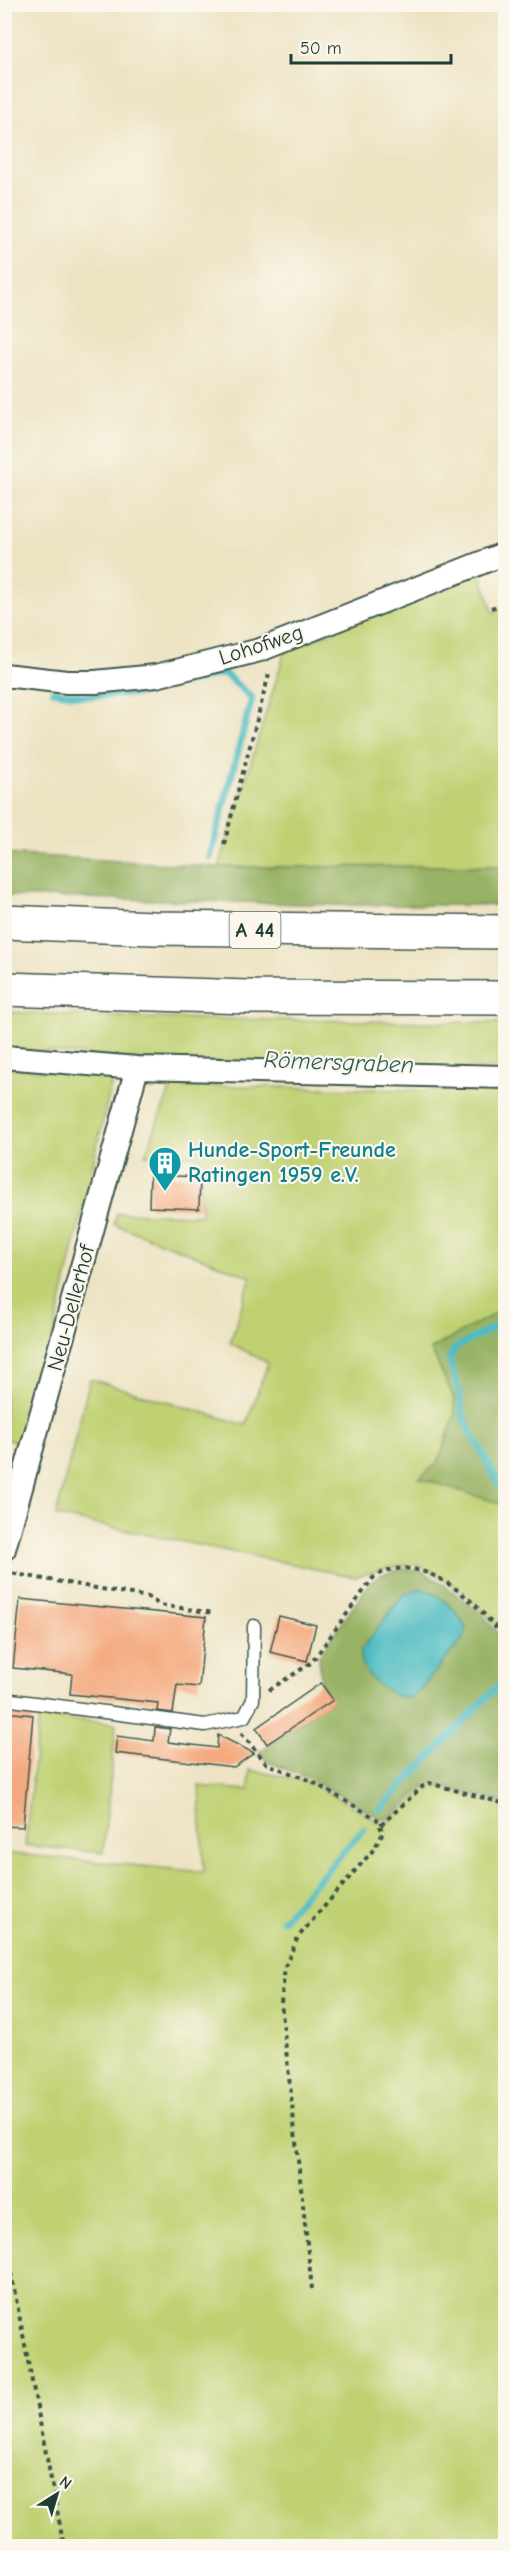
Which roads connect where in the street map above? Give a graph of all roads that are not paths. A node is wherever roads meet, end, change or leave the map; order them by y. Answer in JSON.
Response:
{"nodes":[{"id":1,"x":506,"y":553,"type":"edge"},
{"id":2,"x":4,"y":675,"type":"edge"},
{"id":3,"x":4,"y":922,"type":"edge"},
{"id":4,"x":506,"y":932,"type":"edge"},
{"id":5,"x":4,"y":989,"type":"edge"},
{"id":6,"x":506,"y":998,"type":"edge"},
{"id":7,"x":4,"y":1057,"type":"edge"},
{"id":8,"x":137,"y":1068,"type":"junction"},
{"id":9,"x":506,"y":1077,"type":"edge"},
{"id":10,"x":4,"y":1549,"type":"edge"},
{"id":11,"x":254,"y":1626,"type":"dead end"},
{"id":12,"x":4,"y":1699,"type":"edge"}],
"edges":[{"from":1,"to":2,"type":"street","name":"Lohofweg"},
{"from":3,"to":4,"type":"highway","number":"A 44"},
{"from":5,"to":6,"type":"highway"},
{"from":7,"to":8,"type":"street"},
{"from":8,"to":9,"type":"street"},
{"from":8,"to":10,"type":"street","name":"Neu-Dellerhof"},
{"from":11,"to":12,"type":"lane"}]}
